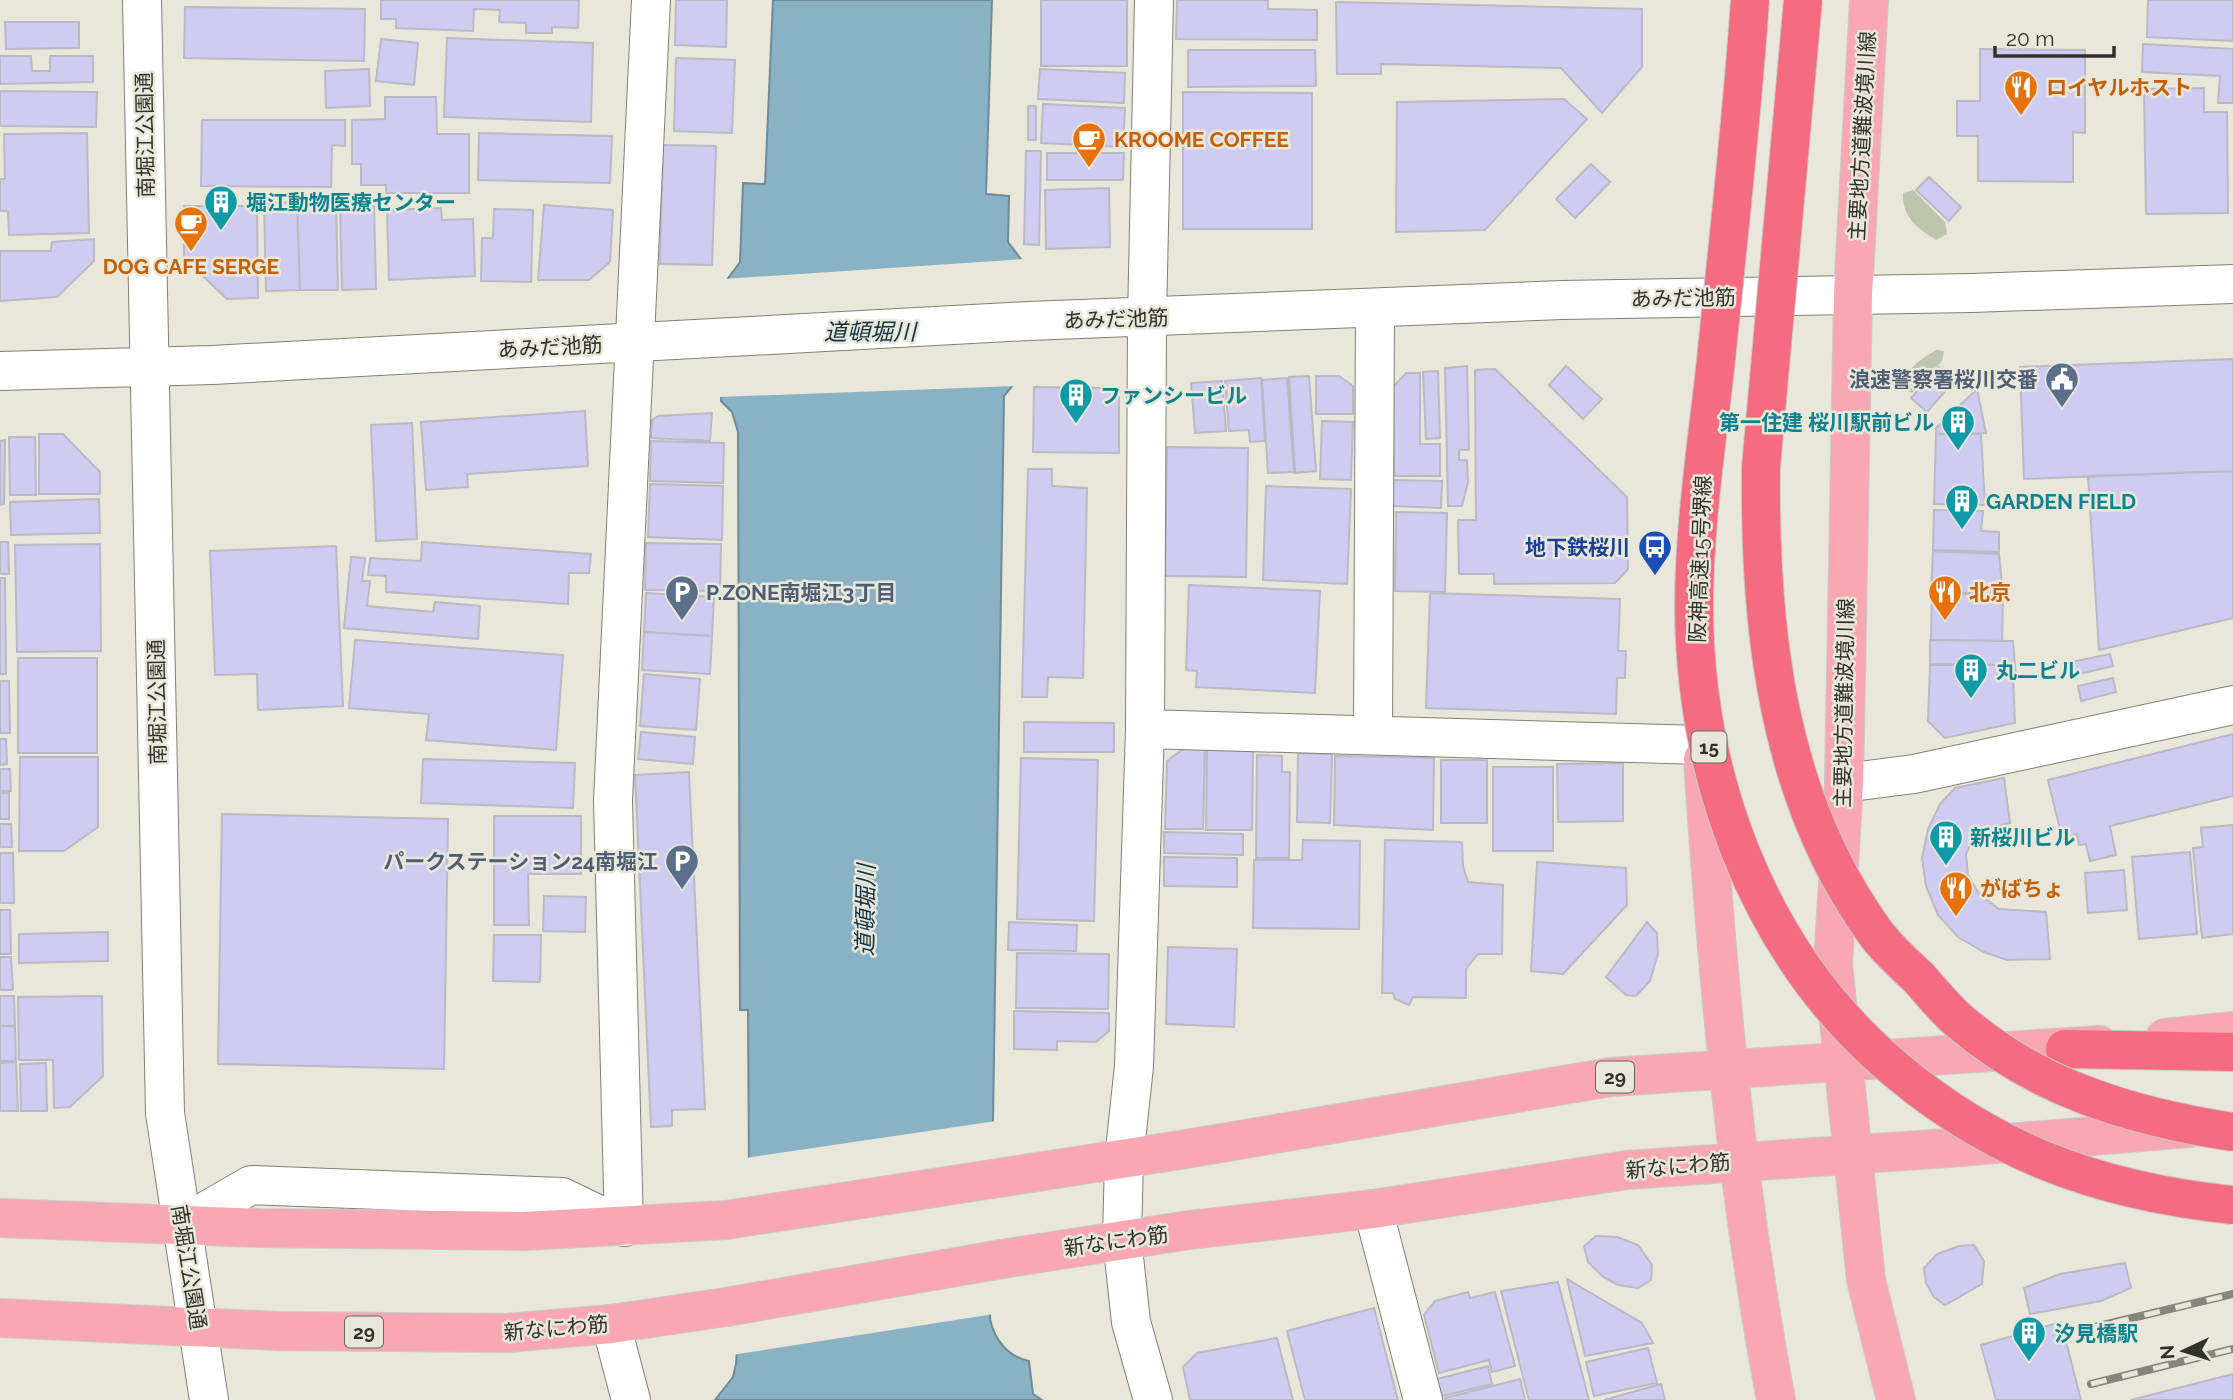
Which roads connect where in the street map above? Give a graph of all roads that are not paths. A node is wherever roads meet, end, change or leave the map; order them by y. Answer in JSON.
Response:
{"nodes":[{"id":1,"x":142,"y":0,"type":"edge"},
{"id":2,"x":651,"y":0,"type":"edge"},
{"id":3,"x":1153,"y":0,"type":"edge"},
{"id":4,"x":1731,"y":0,"type":"edge"},
{"id":5,"x":1750,"y":0,"type":"edge"},
{"id":6,"x":1803,"y":0,"type":"edge"},
{"id":7,"x":1869,"y":0,"type":"edge"},
{"id":8,"x":2233,"y":284,"type":"edge"},
{"id":9,"x":1853,"y":295,"type":"junction"},
{"id":10,"x":1729,"y":297,"type":"junction"},
{"id":11,"x":1375,"y":309,"type":"junction"},
{"id":12,"x":1147,"y":318,"type":"junction"},
{"id":13,"x":633,"y":342,"type":"junction"},
{"id":14,"x":150,"y":365,"type":"junction"},
{"id":15,"x":0,"y":371,"type":"edge"},
{"id":16,"x":2233,"y":705,"type":"edge"},
{"id":17,"x":1145,"y":729,"type":"junction"},
{"id":18,"x":1373,"y":734,"type":"junction"},
{"id":19,"x":1702,"y":745,"type":"junction"},
{"id":20,"x":1844,"y":783,"type":"junction"},
{"id":21,"x":2233,"y":1031,"type":"edge"},
{"id":22,"x":2065,"y":1049,"type":"junction"},
{"id":23,"x":2233,"y":1052,"type":"edge"},
{"id":24,"x":1842,"y":1061,"type":"junction"},
{"id":25,"x":1728,"y":1069,"type":"junction"},
{"id":26,"x":2233,"y":1124,"type":"edge"},
{"id":27,"x":2233,"y":1132,"type":"edge"},
{"id":28,"x":1851,"y":1154,"type":"junction"},
{"id":29,"x":1124,"y":1159,"type":"junction"},
{"id":30,"x":1739,"y":1161,"type":"junction"},
{"id":31,"x":2233,"y":1205,"type":"edge"},
{"id":32,"x":1373,"y":1209,"type":"junction"},
{"id":33,"x":0,"y":1218,"type":"edge"},
{"id":34,"x":183,"y":1225,"type":"junction"},
{"id":35,"x":624,"y":1227,"type":"junction"},
{"id":36,"x":1122,"y":1240,"type":"junction"},
{"id":37,"x":0,"y":1318,"type":"edge"},
{"id":38,"x":611,"y":1324,"type":"junction"},
{"id":39,"x":198,"y":1327,"type":"junction"},
{"id":40,"x":208,"y":1400,"type":"edge"},
{"id":41,"x":631,"y":1400,"type":"edge"},
{"id":42,"x":1153,"y":1400,"type":"edge"},
{"id":43,"x":1423,"y":1400,"type":"edge"},
{"id":44,"x":1776,"y":1400,"type":"edge"},
{"id":45,"x":1896,"y":1400,"type":"edge"}],
"edges":[{"from":1,"to":14,"type":"street","name":"南堀江公園通"},
{"from":2,"to":13,"type":"street"},
{"from":3,"to":12,"type":"street"},
{"from":4,"to":10,"type":"main road"},
{"from":5,"to":31,"type":"highway","name":"阪神高速15号堺線","number":"15","bridge":true},
{"from":6,"to":27,"type":"highway","bridge":true},
{"from":7,"to":9,"type":"main road","name":"主要地方道難波境川線"},
{"from":8,"to":9,"type":"street","name":"あみだ池筋"},
{"from":9,"to":10,"type":"street","name":"あみだ池筋"},
{"from":9,"to":20,"type":"main road","name":"主要地方道難波境川線"},
{"from":10,"to":11,"type":"street","name":"あみだ池筋"},
{"from":10,"to":19,"type":"main road"},
{"from":11,"to":12,"type":"street","name":"あみだ池筋"},
{"from":11,"to":18,"type":"street"},
{"from":12,"to":13,"type":"street","name":"あみだ池筋"},
{"from":12,"to":17,"type":"street"},
{"from":13,"to":14,"type":"street","name":"あみだ池筋"},
{"from":13,"to":35,"type":"street"},
{"from":14,"to":15,"type":"street","name":"あみだ池筋"},
{"from":14,"to":34,"type":"street","name":"南堀江公園通"},
{"from":16,"to":20,"type":"street"},
{"from":17,"to":18,"type":"street"},
{"from":17,"to":29,"type":"street"},
{"from":18,"to":19,"type":"street"},
{"from":19,"to":25,"type":"main road"},
{"from":20,"to":24,"type":"main road","name":"主要地方道難波境川線"},
{"from":21,"to":22,"type":"main road","number":"29"},
{"from":22,"to":23,"type":"highway"},
{"from":22,"to":24,"type":"main road","number":"29"},
{"from":24,"to":25,"type":"main road","number":"29"},
{"from":24,"to":28,"type":"main road","name":"主要地方道難波境川線"},
{"from":25,"to":29,"type":"main road","number":"29"},
{"from":25,"to":30,"type":"main road"},
{"from":26,"to":28,"type":"main road","name":"新なにわ筋","number":"29"},
{"from":28,"to":30,"type":"main road","name":"新なにわ筋","number":"29"},
{"from":28,"to":45,"type":"main road","name":"主要地方道難波境川線"},
{"from":29,"to":35,"type":"main road","number":"29"},
{"from":29,"to":36,"type":"street"},
{"from":30,"to":32,"type":"main road","name":"新なにわ筋","number":"29"},
{"from":30,"to":44,"type":"main road"},
{"from":32,"to":36,"type":"main road","name":"新なにわ筋","number":"29"},
{"from":32,"to":43,"type":"street"},
{"from":33,"to":34,"type":"main road","number":"29"},
{"from":34,"to":35,"type":"main road","number":"29"},
{"from":34,"to":39,"type":"street","name":"南堀江公園通"},
{"from":36,"to":38,"type":"main road","name":"新なにわ筋","number":"29","bridge":true},
{"from":36,"to":42,"type":"street"},
{"from":37,"to":39,"type":"main road","name":"新なにわ筋","number":"29"},
{"from":38,"to":39,"type":"main road","name":"新なにわ筋","number":"29"},
{"from":38,"to":41,"type":"street"},
{"from":39,"to":40,"type":"street","name":"南堀江公園通"}]}
